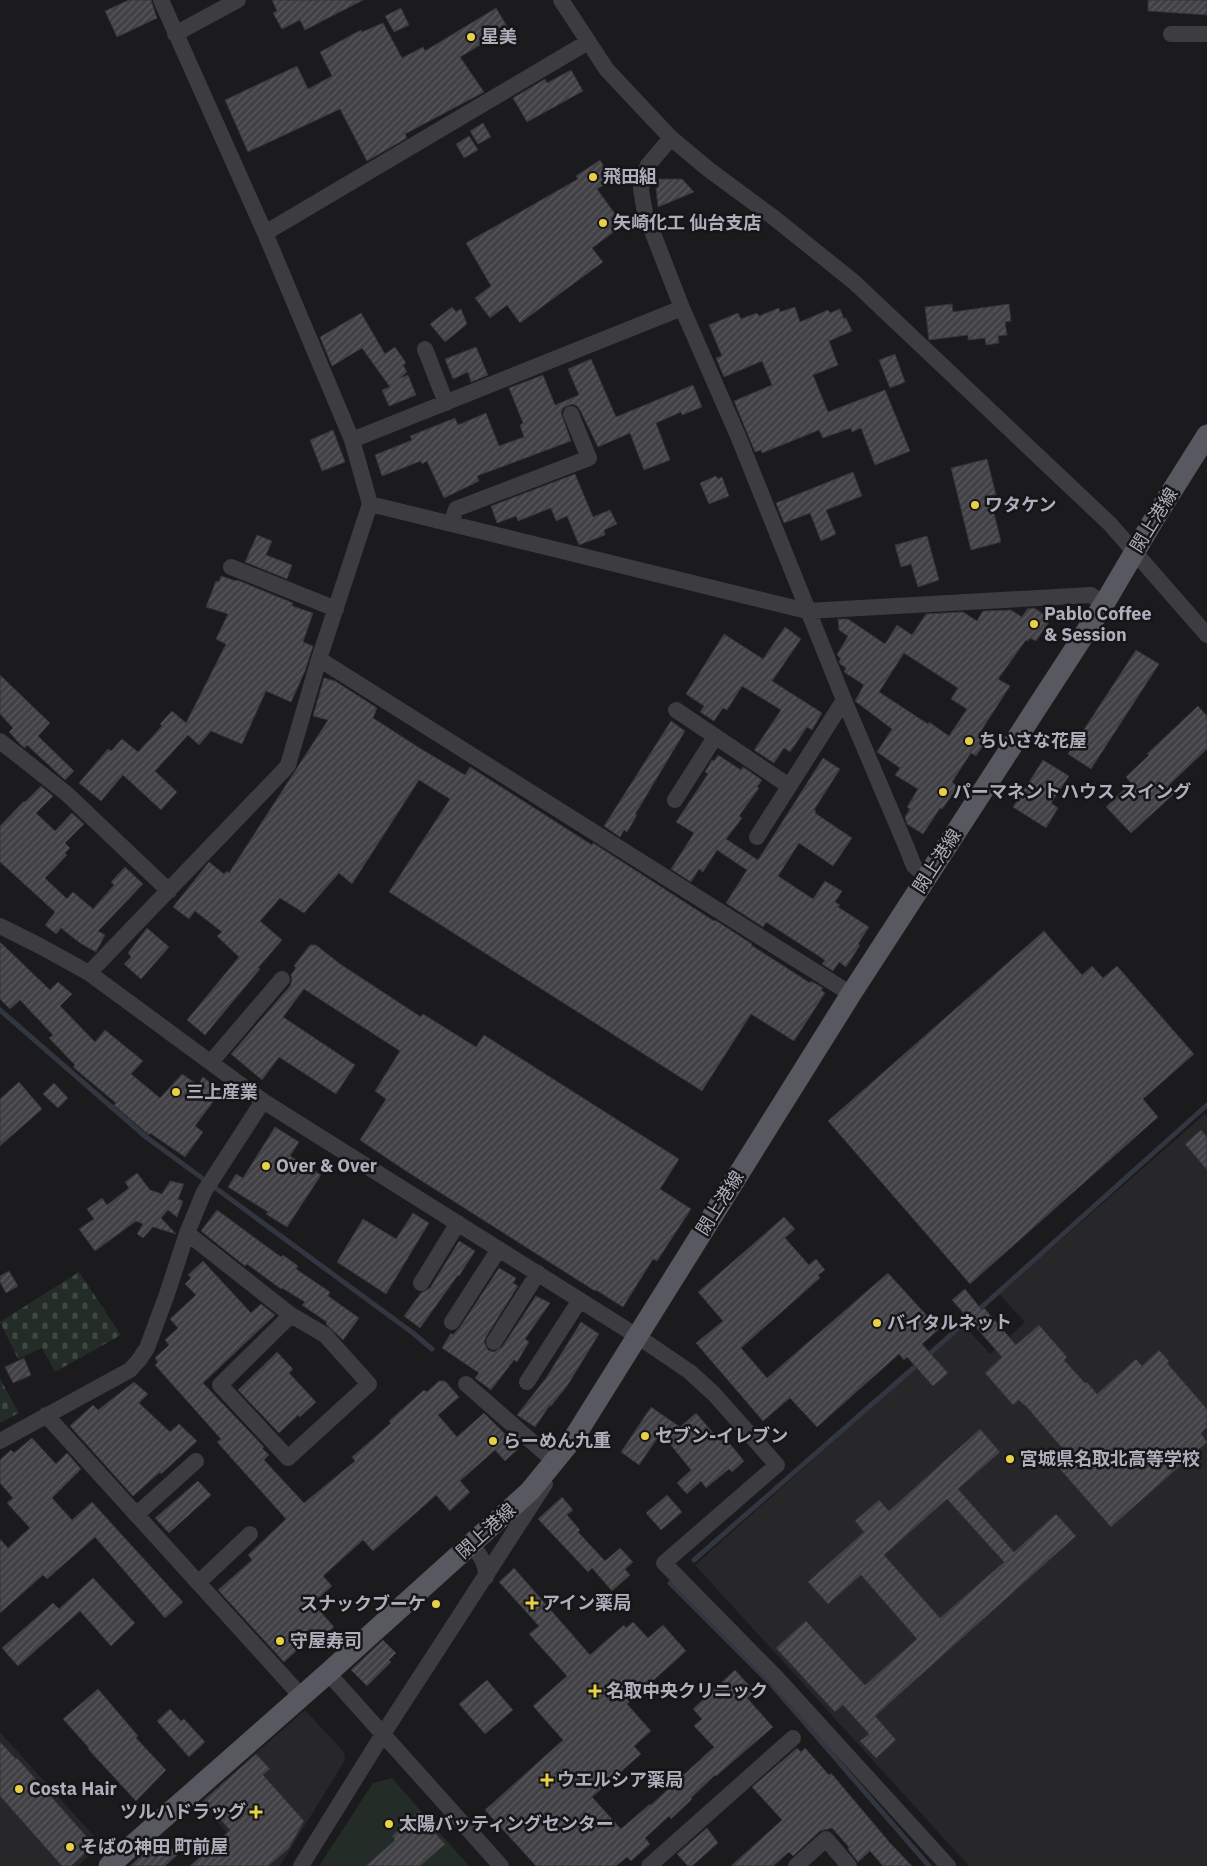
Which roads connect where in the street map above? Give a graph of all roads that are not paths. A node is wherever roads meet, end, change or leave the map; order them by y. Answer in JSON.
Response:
{"nodes":[{"id":1,"x":161,"y":0,"type":"edge"},
{"id":2,"x":238,"y":0,"type":"edge"},
{"id":3,"x":561,"y":0,"type":"edge"},
{"id":4,"x":175,"y":34,"type":"junction"},
{"id":5,"x":1171,"y":34,"type":"dead end"},
{"id":6,"x":1207,"y":34,"type":"edge"},
{"id":7,"x":588,"y":42,"type":"junction"},
{"id":8,"x":671,"y":138,"type":"junction"},
{"id":9,"x":265,"y":233,"type":"junction"},
{"id":10,"x":682,"y":308,"type":"junction"},
{"id":11,"x":425,"y":349,"type":"dead end"},
{"id":12,"x":446,"y":402,"type":"junction"},
{"id":13,"x":571,"y":414,"type":"dead end"},
{"id":14,"x":1207,"y":435,"type":"edge"},
{"id":15,"x":352,"y":440,"type":"junction"},
{"id":16,"x":370,"y":504,"type":"junction"},
{"id":17,"x":451,"y":524,"type":"junction"},
{"id":18,"x":1134,"y":552,"type":"junction"},
{"id":19,"x":231,"y":567,"type":"dead end"},
{"id":20,"x":1104,"y":604,"type":"junction"},
{"id":21,"x":336,"y":609,"type":"junction"},
{"id":22,"x":807,"y":611,"type":"junction"},
{"id":23,"x":1207,"y":635,"type":"edge"},
{"id":24,"x":319,"y":659,"type":"junction"},
{"id":25,"x":844,"y":700,"type":"junction"},
{"id":26,"x":676,"y":710,"type":"dead end"},
{"id":27,"x":715,"y":737,"type":"junction"},
{"id":28,"x":0,"y":741,"type":"edge"},
{"id":29,"x":789,"y":786,"type":"junction"},
{"id":30,"x":675,"y":800,"type":"dead end"},
{"id":31,"x":757,"y":838,"type":"dead end"},
{"id":32,"x":927,"y":877,"type":"junction"},
{"id":33,"x":169,"y":891,"type":"junction"},
{"id":34,"x":0,"y":926,"type":"edge"},
{"id":35,"x":88,"y":973,"type":"junction"},
{"id":36,"x":282,"y":979,"type":"dead end"},
{"id":37,"x":851,"y":994,"type":"junction"},
{"id":38,"x":211,"y":1062,"type":"junction"},
{"id":39,"x":263,"y":1101,"type":"junction"},
{"id":40,"x":458,"y":1223,"type":"junction"},
{"id":41,"x":187,"y":1233,"type":"junction"},
{"id":42,"x":499,"y":1248,"type":"junction"},
{"id":43,"x":538,"y":1273,"type":"junction"},
{"id":44,"x":421,"y":1283,"type":"dead end"},
{"id":45,"x":580,"y":1300,"type":"junction"},
{"id":46,"x":291,"y":1315,"type":"junction"},
{"id":47,"x":452,"y":1322,"type":"dead end"},
{"id":48,"x":637,"y":1336,"type":"junction"},
{"id":49,"x":494,"y":1342,"type":"dead end"},
{"id":50,"x":527,"y":1382,"type":"dead end"},
{"id":51,"x":466,"y":1384,"type":"dead end"},
{"id":52,"x":46,"y":1415,"type":"junction"},
{"id":53,"x":575,"y":1436,"type":"junction"},
{"id":54,"x":0,"y":1441,"type":"edge"},
{"id":55,"x":196,"y":1460,"type":"dead end"},
{"id":56,"x":554,"y":1461,"type":"junction"},
{"id":57,"x":136,"y":1515,"type":"junction"},
{"id":58,"x":250,"y":1534,"type":"dead end"},
{"id":59,"x":471,"y":1544,"type":"junction"},
{"id":60,"x":486,"y":1577,"type":"junction"},
{"id":61,"x":198,"y":1583,"type":"junction"},
{"id":62,"x":328,"y":1673,"type":"junction"},
{"id":63,"x":301,"y":1696,"type":"junction"},
{"id":64,"x":383,"y":1734,"type":"junction"},
{"id":65,"x":793,"y":1738,"type":"dead end"},
{"id":66,"x":109,"y":1866,"type":"edge"},
{"id":67,"x":301,"y":1866,"type":"edge"},
{"id":68,"x":501,"y":1866,"type":"edge"},
{"id":69,"x":648,"y":1866,"type":"edge"},
{"id":70,"x":796,"y":1866,"type":"edge"},
{"id":71,"x":849,"y":1866,"type":"edge"},
{"id":72,"x":948,"y":1866,"type":"edge"}],
"edges":[{"from":1,"to":4,"type":"street"},
{"from":2,"to":4,"type":"street"},
{"from":3,"to":7,"type":"street"},
{"from":4,"to":9,"type":"street"},
{"from":5,"to":6,"type":"street"},
{"from":7,"to":8,"type":"street"},
{"from":7,"to":9,"type":"street"},
{"from":8,"to":10,"type":"street"},
{"from":8,"to":18,"type":"street"},
{"from":9,"to":15,"type":"street"},
{"from":10,"to":12,"type":"street"},
{"from":10,"to":22,"type":"street"},
{"from":11,"to":12,"type":"street"},
{"from":12,"to":15,"type":"street"},
{"from":13,"to":17,"type":"street"},
{"from":14,"to":18,"type":"main road","name":"閖上港線"},
{"from":15,"to":16,"type":"street"},
{"from":16,"to":17,"type":"street"},
{"from":16,"to":21,"type":"street"},
{"from":17,"to":22,"type":"street"},
{"from":18,"to":20,"type":"main road","name":"閖上港線"},
{"from":18,"to":23,"type":"street"},
{"from":19,"to":21,"type":"street"},
{"from":20,"to":22,"type":"street"},
{"from":20,"to":32,"type":"main road","name":"閖上港線"},
{"from":21,"to":24,"type":"street"},
{"from":22,"to":25,"type":"street"},
{"from":24,"to":33,"type":"street"},
{"from":24,"to":37,"type":"street"},
{"from":25,"to":29,"type":"street"},
{"from":25,"to":32,"type":"street"},
{"from":26,"to":27,"type":"street"},
{"from":27,"to":29,"type":"street"},
{"from":27,"to":30,"type":"street"},
{"from":28,"to":33,"type":"street"},
{"from":29,"to":31,"type":"street"},
{"from":32,"to":37,"type":"main road","name":"閖上港線"},
{"from":33,"to":35,"type":"street"},
{"from":34,"to":35,"type":"street"},
{"from":35,"to":38,"type":"street"},
{"from":36,"to":38,"type":"street"},
{"from":37,"to":48,"type":"main road","name":"閖上港線"},
{"from":38,"to":39,"type":"street"},
{"from":39,"to":40,"type":"street"},
{"from":39,"to":41,"type":"street"},
{"from":40,"to":42,"type":"street"},
{"from":40,"to":44,"type":"street"},
{"from":41,"to":46,"type":"street"},
{"from":41,"to":52,"type":"street"},
{"from":42,"to":43,"type":"street"},
{"from":42,"to":47,"type":"street"},
{"from":43,"to":45,"type":"street"},
{"from":43,"to":49,"type":"street"},
{"from":45,"to":48,"type":"street"},
{"from":45,"to":50,"type":"street"},
{"from":46,"to":46,"type":"street"},
{"from":48,"to":53,"type":"main road","name":"閖上港線"},
{"from":48,"to":72,"type":"street"},
{"from":51,"to":56,"type":"street"},
{"from":52,"to":54,"type":"street"},
{"from":52,"to":57,"type":"street"},
{"from":53,"to":56,"type":"main road","name":"閖上港線"},
{"from":53,"to":60,"type":"street"},
{"from":55,"to":57,"type":"street"},
{"from":56,"to":59,"type":"main road","name":"閖上港線"},
{"from":57,"to":61,"type":"street"},
{"from":58,"to":61,"type":"street"},
{"from":59,"to":60,"type":"street"},
{"from":59,"to":62,"type":"main road","name":"閖上港線"},
{"from":60,"to":64,"type":"street"},
{"from":61,"to":63,"type":"street"},
{"from":62,"to":63,"type":"main road","name":"閖上港線"},
{"from":62,"to":64,"type":"street"},
{"from":63,"to":66,"type":"main road","name":"閖上港線"},
{"from":64,"to":67,"type":"street"},
{"from":64,"to":68,"type":"street"},
{"from":65,"to":69,"type":"street"},
{"from":70,"to":71,"type":"street"}]}
